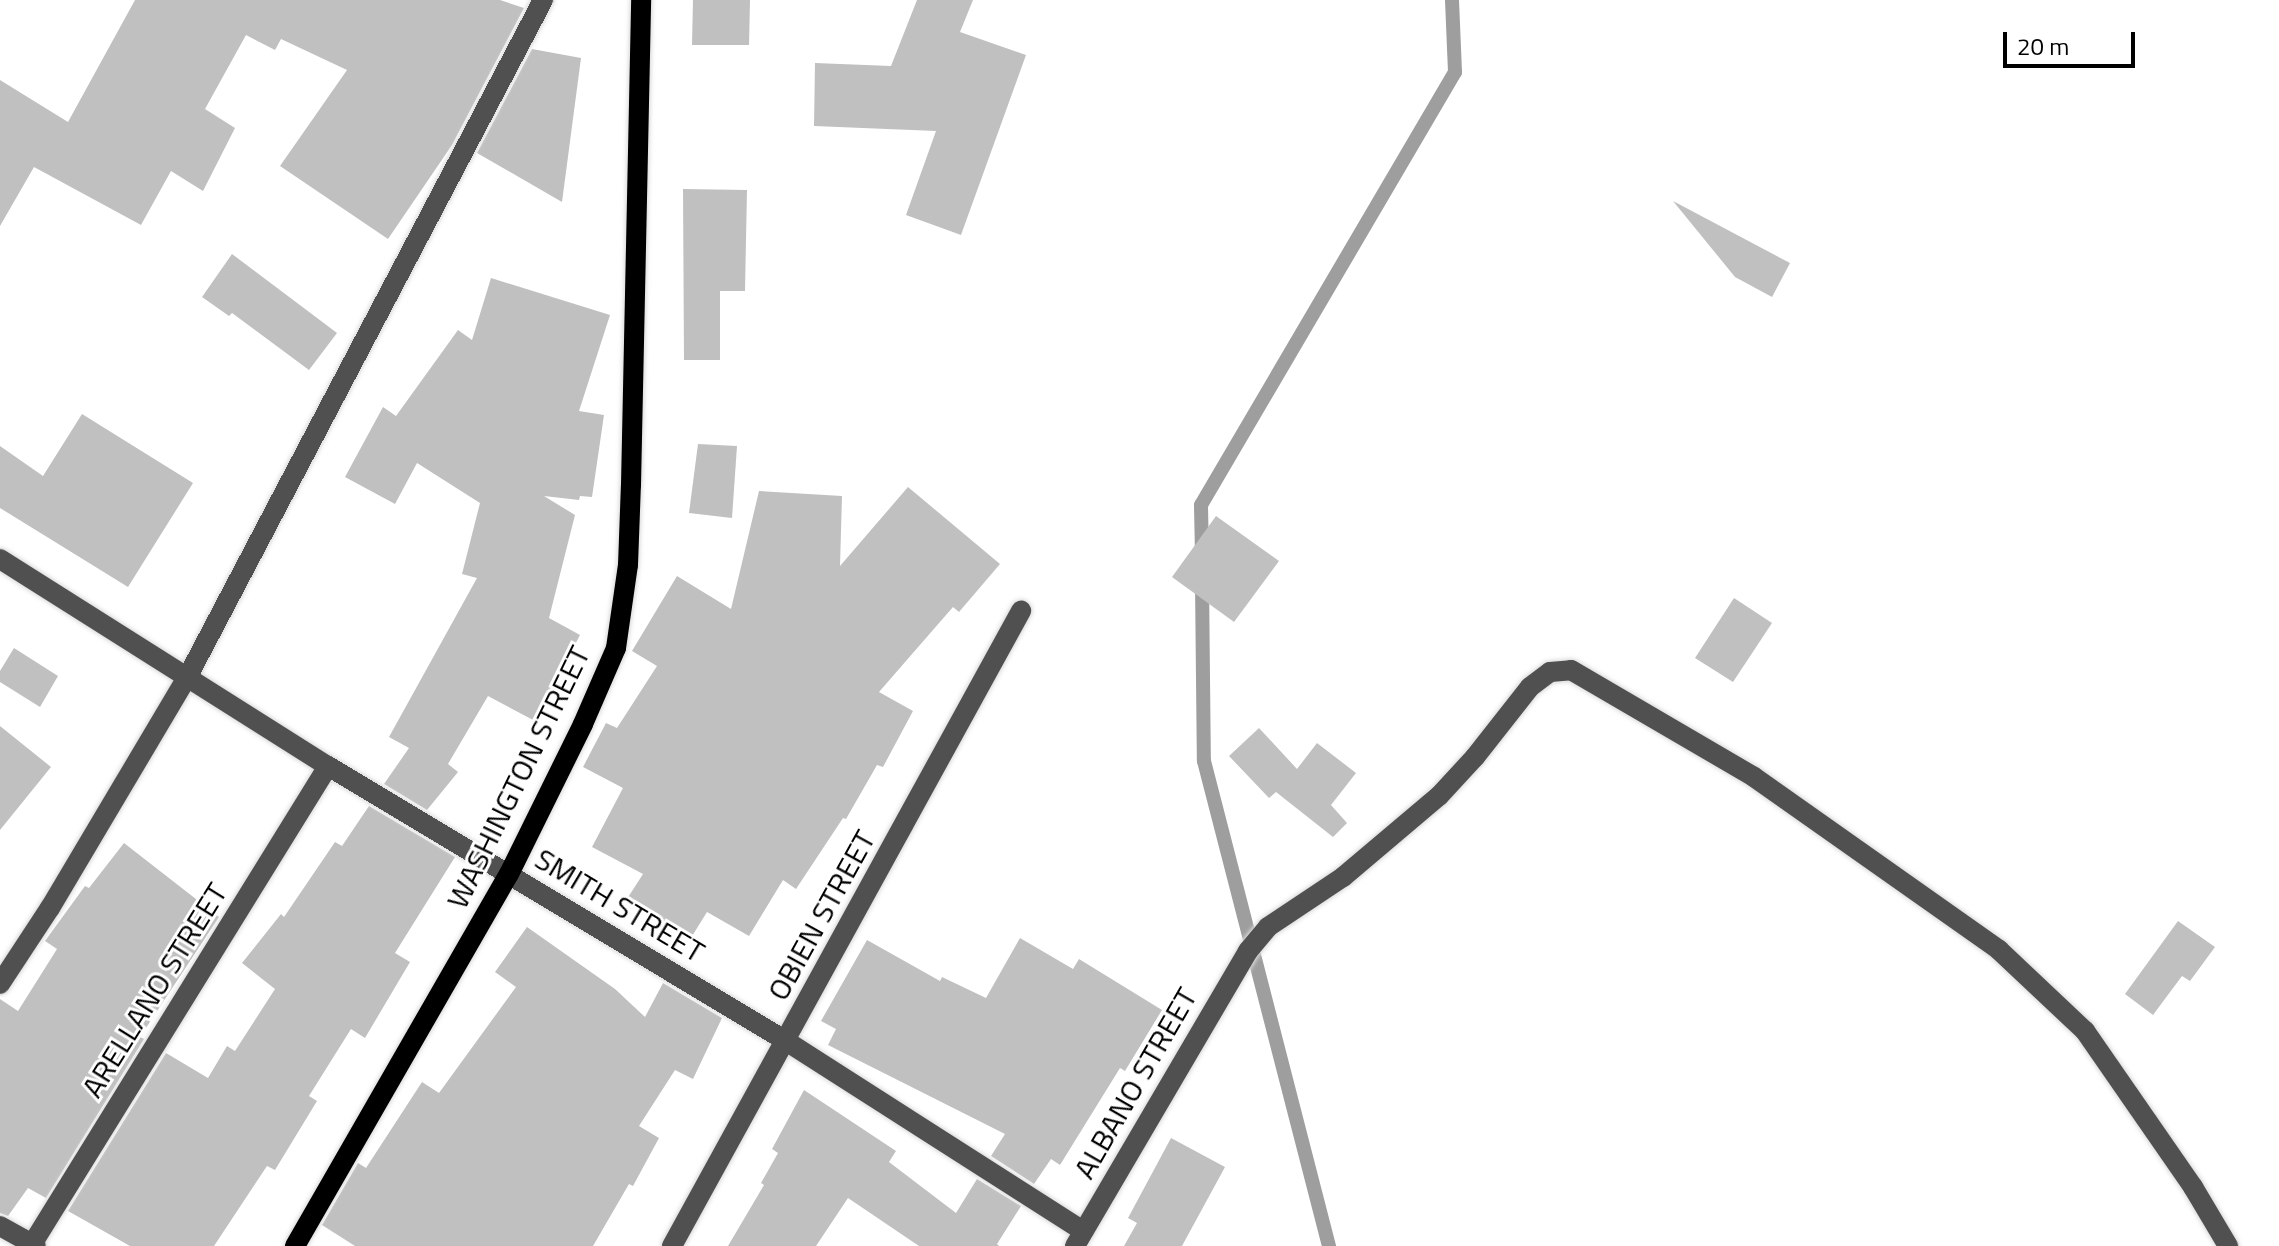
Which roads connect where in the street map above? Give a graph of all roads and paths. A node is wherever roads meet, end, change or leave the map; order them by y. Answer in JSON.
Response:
{"nodes":[{"id":1,"x":543,"y":0,"type":"edge"},
{"id":2,"x":641,"y":0,"type":"edge"},
{"id":3,"x":0,"y":559,"type":"edge"},
{"id":4,"x":1021,"y":611,"type":"dead end"},
{"id":5,"x":188,"y":676,"type":"junction"},
{"id":6,"x":328,"y":766,"type":"junction"},
{"id":7,"x":509,"y":874,"type":"junction"},
{"id":8,"x":0,"y":984,"type":"edge"},
{"id":9,"x":786,"y":1041,"type":"junction"},
{"id":10,"x":0,"y":1226,"type":"edge"},
{"id":11,"x":1079,"y":1238,"type":"edge"},
{"id":12,"x":33,"y":1245,"type":"edge"},
{"id":13,"x":295,"y":1246,"type":"edge"},
{"id":14,"x":672,"y":1246,"type":"edge"},
{"id":15,"x":2228,"y":1246,"type":"edge"}],
"edges":[{"from":1,"to":5,"type":"street"},
{"from":2,"to":7,"type":"main road","name":"WASHINGTON STREET"},
{"from":3,"to":5,"type":"street","name":"SMITH STREET"},
{"from":4,"to":9,"type":"street","name":"OBIEN STREET"},
{"from":5,"to":6,"type":"street","name":"SMITH STREET"},
{"from":5,"to":8,"type":"street"},
{"from":6,"to":7,"type":"street","name":"SMITH STREET"},
{"from":6,"to":12,"type":"street","name":"ARELLANO STREET"},
{"from":7,"to":9,"type":"street","name":"SMITH STREET"},
{"from":7,"to":13,"type":"main road","name":"WASHINGTON STREET"},
{"from":9,"to":11,"type":"street","name":"SMITH STREET"},
{"from":9,"to":14,"type":"street","name":"OBIEN STREET"},
{"from":10,"to":12,"type":"street"},
{"from":11,"to":15,"type":"street","name":"ALBANO STREET"}]}
